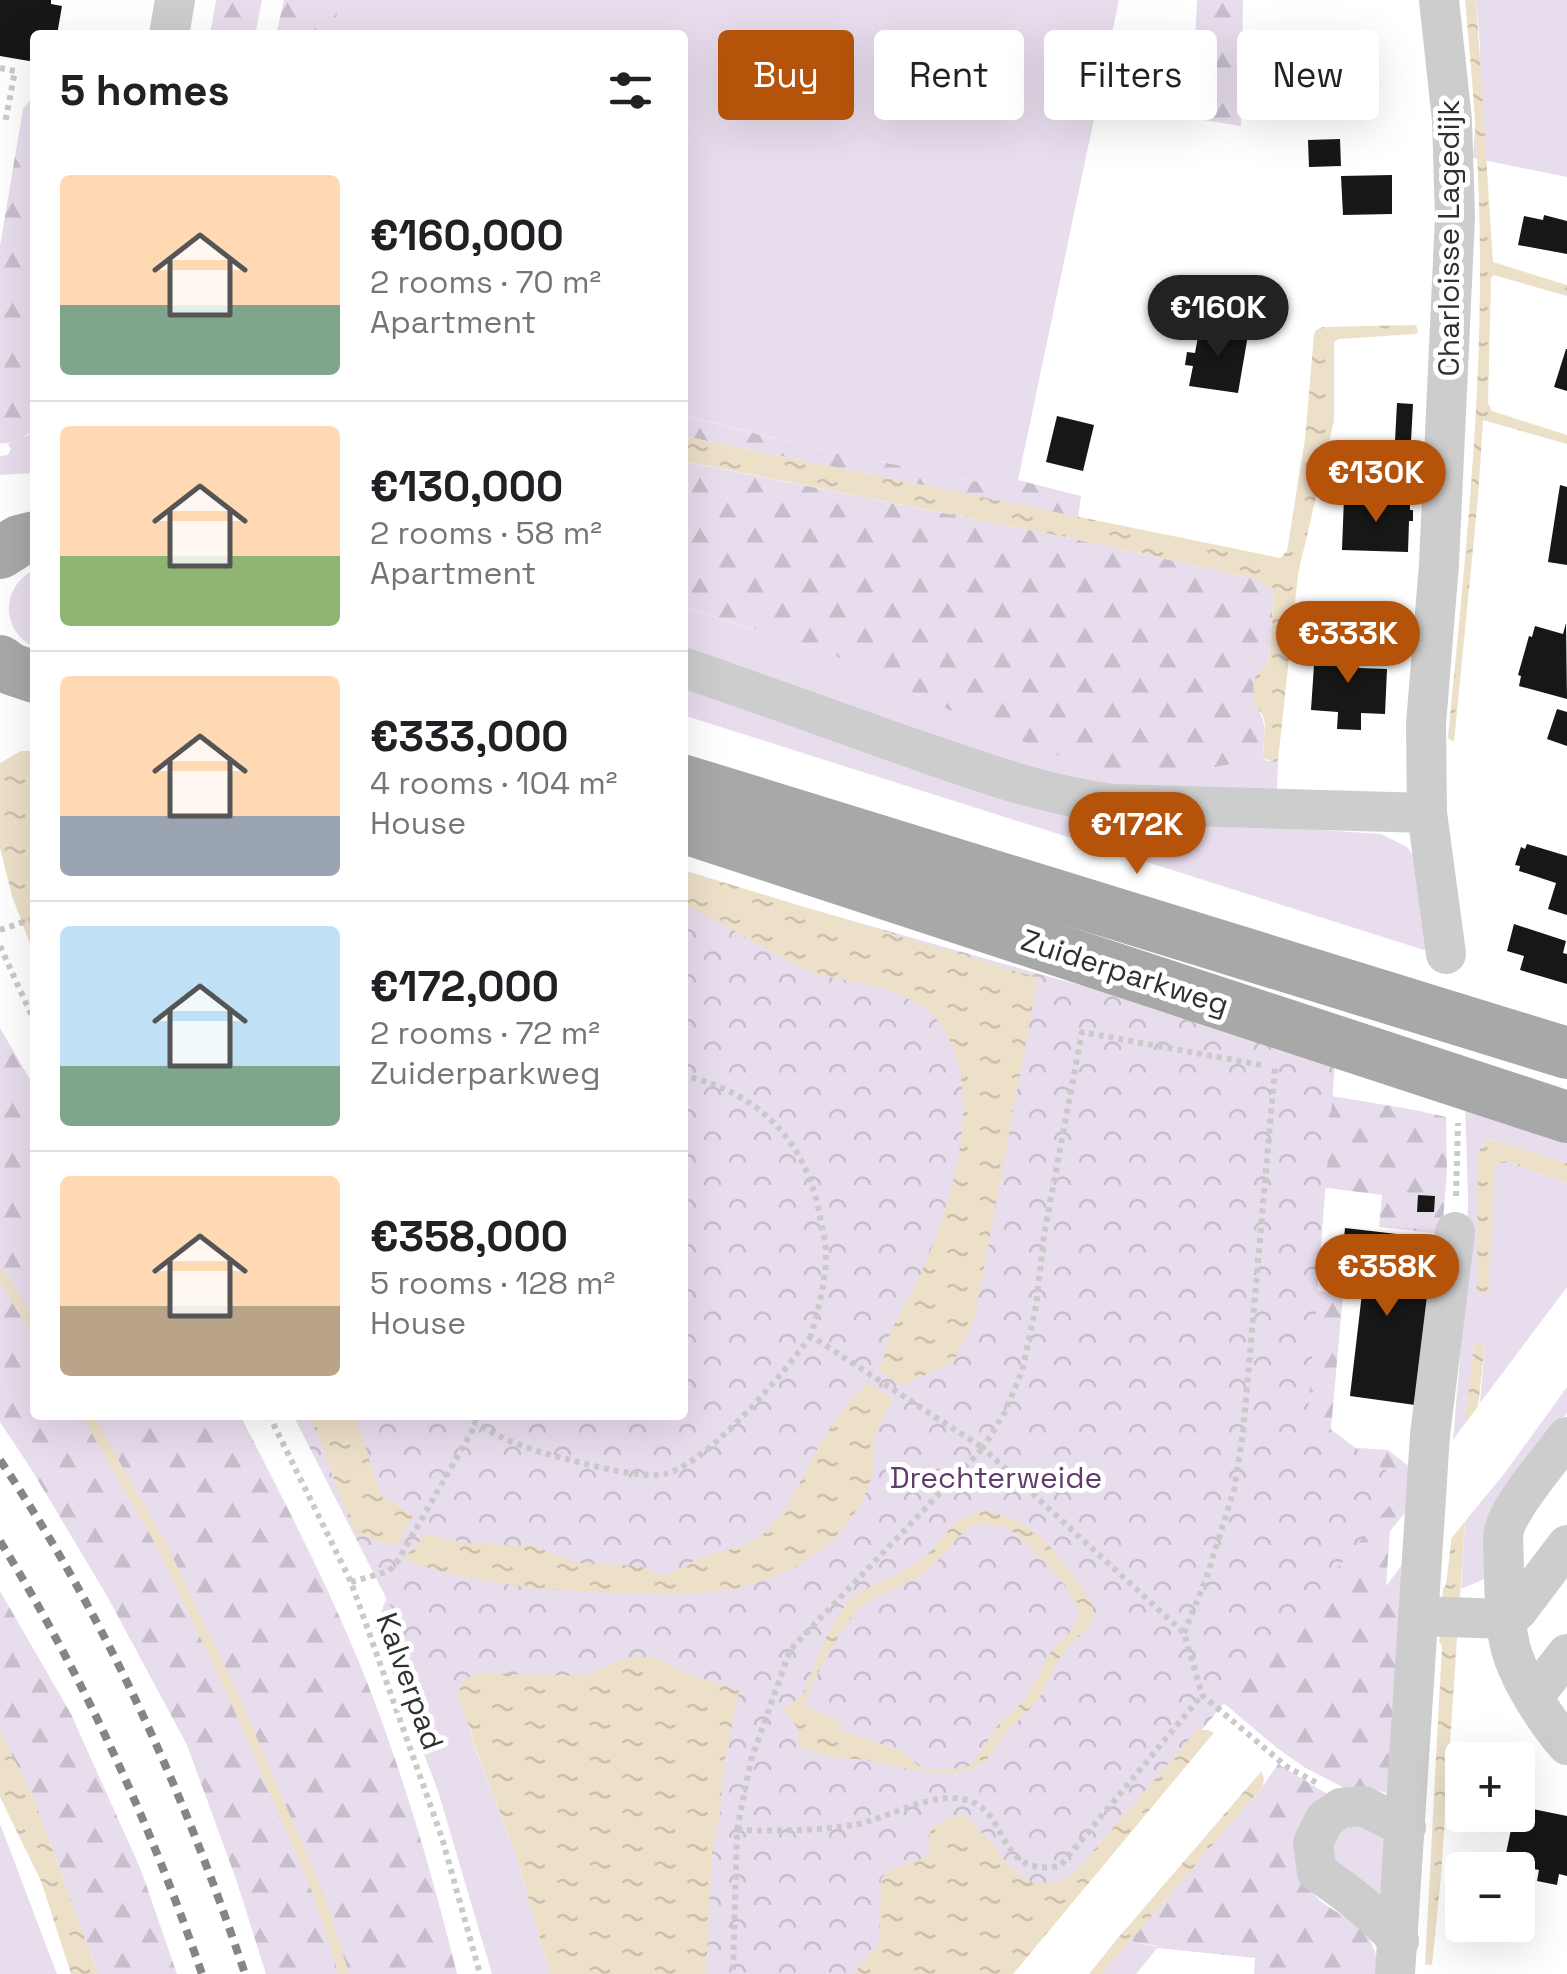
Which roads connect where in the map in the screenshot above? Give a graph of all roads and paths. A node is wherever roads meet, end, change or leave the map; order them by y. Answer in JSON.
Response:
{"nodes":[{"id":1,"x":175,"y":0,"type":"edge"},
{"id":2,"x":1440,"y":0,"type":"edge"},
{"id":3,"x":170,"y":30,"type":"edge"},
{"id":4,"x":0,"y":68,"type":"edge"},
{"id":5,"x":5,"y":123,"type":"dead end"},
{"id":6,"x":30,"y":538,"type":"edge"},
{"id":7,"x":0,"y":553,"type":"edge"},
{"id":8,"x":0,"y":661,"type":"edge"},
{"id":9,"x":688,"y":669,"type":"edge"},
{"id":10,"x":30,"y":675,"type":"edge"},
{"id":11,"x":688,"y":782,"type":"edge"},
{"id":12,"x":1427,"y":813,"type":"junction"},
{"id":13,"x":688,"y":829,"type":"edge"},
{"id":14,"x":30,"y":920,"type":"edge"},
{"id":15,"x":0,"y":930,"type":"edge"},
{"id":16,"x":0,"y":946,"type":"edge"},
{"id":17,"x":1446,"y":954,"type":"dead end"},
{"id":18,"x":30,"y":1012,"type":"edge"},
{"id":19,"x":1567,"y":1053,"type":"edge"},
{"id":20,"x":688,"y":1076,"type":"edge"},
{"id":21,"x":1567,"y":1117,"type":"edge"},
{"id":22,"x":1454,"y":1232,"type":"dead end"},
{"id":23,"x":811,"y":1336,"type":"junction"},
{"id":24,"x":271,"y":1420,"type":"edge"},
{"id":25,"x":472,"y":1420,"type":"edge"},
{"id":26,"x":476,"y":1424,"type":"junction"},
{"id":27,"x":1567,"y":1437,"type":"edge"},
{"id":28,"x":982,"y":1448,"type":"junction"},
{"id":29,"x":1567,"y":1545,"type":"edge"},
{"id":30,"x":351,"y":1582,"type":"junction"},
{"id":31,"x":1462,"y":1618,"type":"junction"},
{"id":32,"x":1184,"y":1633,"type":"junction"},
{"id":33,"x":1567,"y":1654,"type":"edge"},
{"id":34,"x":1202,"y":1695,"type":"junction"},
{"id":35,"x":1534,"y":1696,"type":"junction"},
{"id":36,"x":1567,"y":1744,"type":"edge"},
{"id":37,"x":1363,"y":1806,"type":"junction"},
{"id":38,"x":1406,"y":1826,"type":"junction"},
{"id":39,"x":737,"y":1830,"type":"junction"},
{"id":40,"x":1397,"y":1958,"type":"edge"},
{"id":41,"x":480,"y":1974,"type":"edge"},
{"id":42,"x":732,"y":1974,"type":"edge"}],
"edges":[{"from":1,"to":3,"type":"street"},
{"from":2,"to":12,"type":"street","name":"Charloisse Lagedijk"},
{"from":4,"to":5,"type":"path"},
{"from":6,"to":7,"type":"main road"},
{"from":8,"to":10,"type":"main road"},
{"from":9,"to":12,"type":"street"},
{"from":11,"to":19,"type":"main road","name":"Zuiderparkweg"},
{"from":12,"to":17,"type":"street","name":"Charloisse Lagedijk"},
{"from":13,"to":21,"type":"main road","name":"Zuiderparkweg"},
{"from":14,"to":15,"type":"path"},
{"from":16,"to":18,"type":"path"},
{"from":20,"to":23,"type":"path"},
{"from":22,"to":31,"type":"street"},
{"from":23,"to":26,"type":"path"},
{"from":23,"to":28,"type":"path"},
{"from":24,"to":30,"type":"path","name":"Kalverpad"},
{"from":25,"to":26,"type":"path"},
{"from":26,"to":30,"type":"path"},
{"from":27,"to":31,"type":"street"},
{"from":28,"to":32,"type":"path"},
{"from":28,"to":32,"type":"path"},
{"from":28,"to":39,"type":"path"},
{"from":29,"to":31,"type":"street"},
{"from":30,"to":41,"type":"path","name":"Kalverpad"},
{"from":31,"to":35,"type":"street"},
{"from":31,"to":38,"type":"street"},
{"from":32,"to":34,"type":"path"},
{"from":33,"to":35,"type":"street"},
{"from":34,"to":37,"type":"path"},
{"from":34,"to":39,"type":"path"},
{"from":35,"to":36,"type":"street"},
{"from":37,"to":38,"type":"street"},
{"from":37,"to":40,"type":"street"},
{"from":38,"to":40,"type":"street"},
{"from":39,"to":42,"type":"path"}]}
